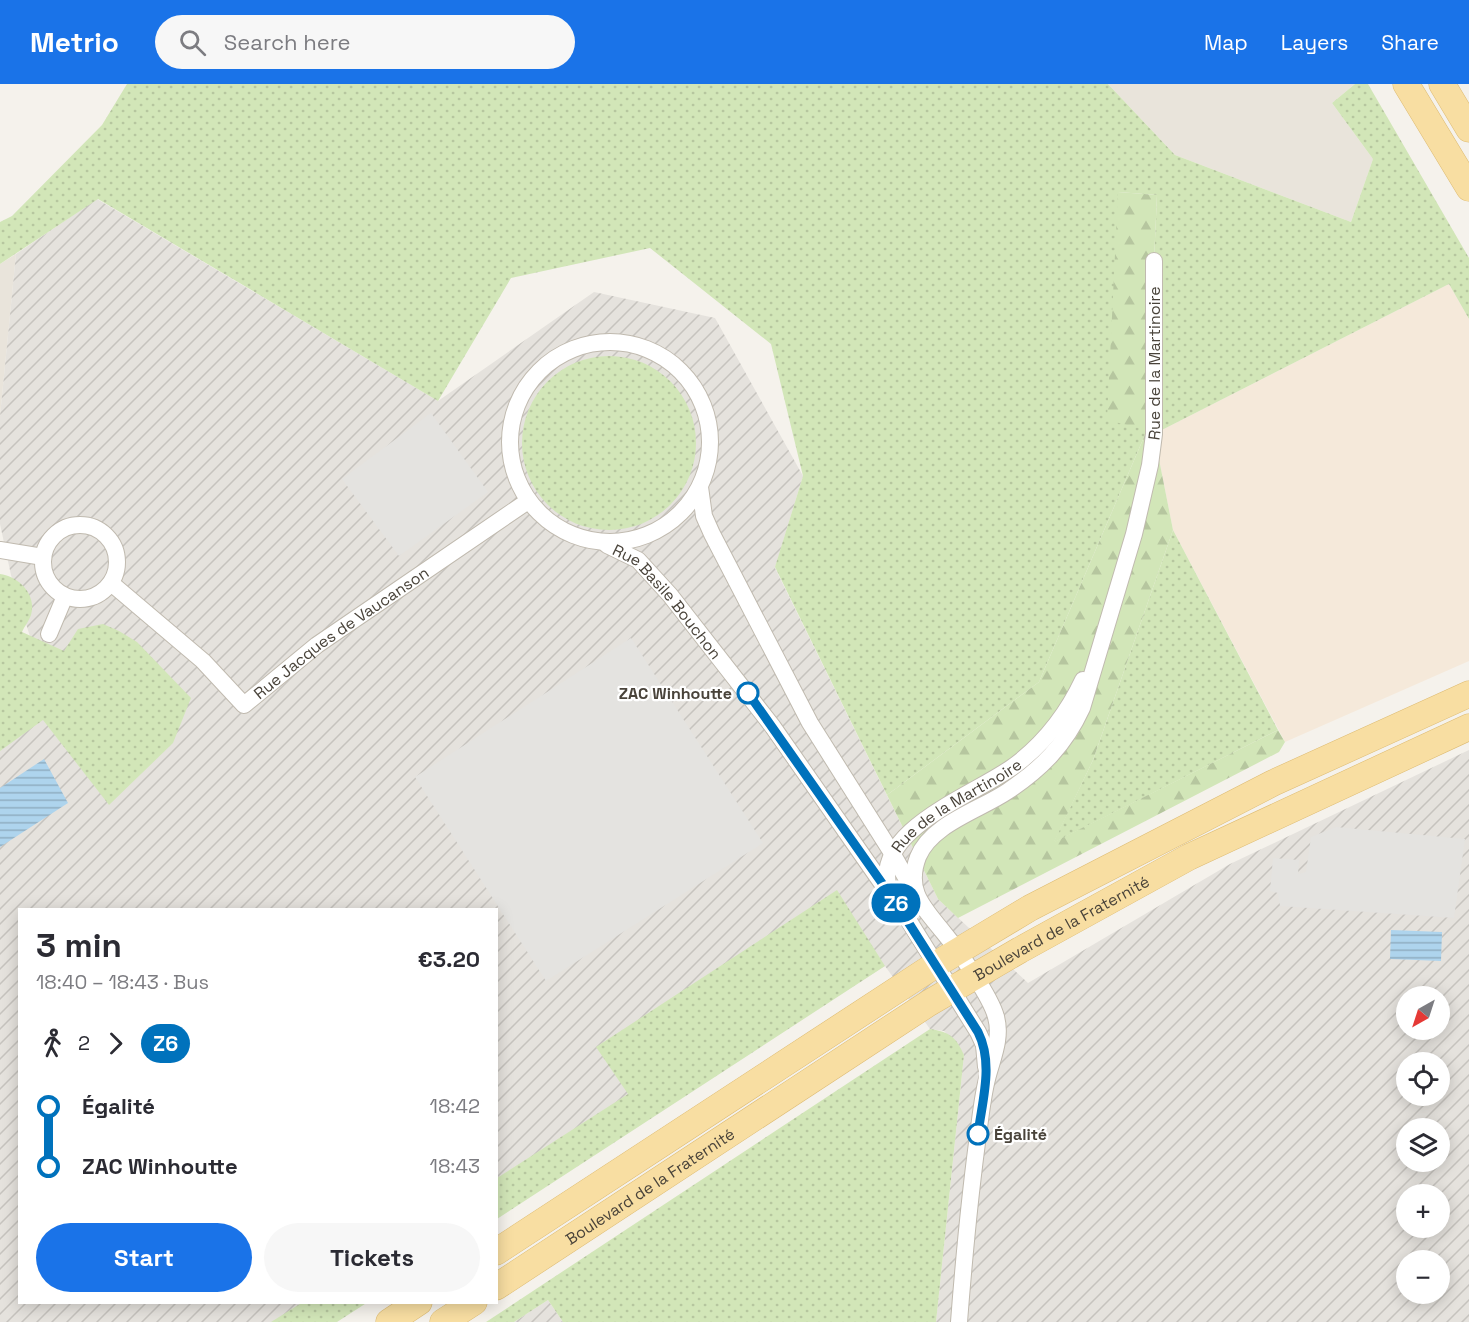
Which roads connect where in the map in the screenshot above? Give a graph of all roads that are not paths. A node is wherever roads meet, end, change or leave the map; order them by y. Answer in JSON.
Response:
{"nodes":[{"id":1,"x":1406,"y":84,"type":"edge"},
{"id":2,"x":1442,"y":84,"type":"edge"},
{"id":3,"x":1469,"y":129,"type":"edge"},
{"id":4,"x":1469,"y":188,"type":"edge"},
{"id":5,"x":1154,"y":261,"type":"dead end"},
{"id":6,"x":700,"y":487,"type":"junction"},
{"id":7,"x":528,"y":501,"type":"junction"},
{"id":8,"x":601,"y":542,"type":"junction"},
{"id":9,"x":0,"y":550,"type":"edge"},
{"id":10,"x":43,"y":557,"type":"junction"},
{"id":11,"x":111,"y":583,"type":"junction"},
{"id":12,"x":65,"y":596,"type":"junction"},
{"id":13,"x":49,"y":634,"type":"dead end"},
{"id":14,"x":1102,"y":637,"type":"junction"},
{"id":15,"x":1469,"y":694,"type":"edge"},
{"id":16,"x":1469,"y":727,"type":"edge"},
{"id":17,"x":892,"y":853,"type":"junction"},
{"id":18,"x":917,"y":899,"type":"junction"},
{"id":19,"x":896,"y":903,"type":"junction"},
{"id":20,"x":957,"y":952,"type":"junction"},
{"id":21,"x":935,"y":964,"type":"junction"},
{"id":22,"x":973,"y":977,"type":"junction"},
{"id":23,"x":951,"y":990,"type":"junction"},
{"id":24,"x":986,"y":1080,"type":"junction"},
{"id":25,"x":498,"y":1250,"type":"edge"},
{"id":26,"x":498,"y":1286,"type":"edge"},
{"id":27,"x":416,"y":1304,"type":"edge"},
{"id":28,"x":471,"y":1304,"type":"edge"},
{"id":29,"x":389,"y":1322,"type":"edge"},
{"id":30,"x":443,"y":1322,"type":"edge"},
{"id":31,"x":959,"y":1322,"type":"edge"}],
"edges":[{"from":1,"to":4,"type":"main road"},
{"from":2,"to":3,"type":"main road"},
{"from":5,"to":14,"type":"street","name":"Rue de la Martinoire"},
{"from":6,"to":7,"type":"street"},
{"from":6,"to":8,"type":"street"},
{"from":6,"to":17,"type":"street"},
{"from":7,"to":8,"type":"street"},
{"from":7,"to":11,"type":"street","name":"Rue Jacques de Vaucanson"},
{"from":8,"to":19,"type":"street","name":"Rue Basile Bouchon"},
{"from":9,"to":10,"type":"street"},
{"from":10,"to":11,"type":"street"},
{"from":10,"to":12,"type":"street"},
{"from":11,"to":12,"type":"street"},
{"from":12,"to":13,"type":"street"},
{"from":14,"to":17,"type":"street","name":"Rue de la Martinoire"},
{"from":14,"to":18,"type":"street","name":"Rue de la Martinoire"},
{"from":15,"to":20,"type":"main road","name":"Boulevard de la Fraternité"},
{"from":16,"to":22,"type":"main road","name":"Boulevard de la Fraternité"},
{"from":17,"to":18,"type":"street"},
{"from":17,"to":19,"type":"street","name":"Rue de la Martinoire"},
{"from":18,"to":20,"type":"street","name":"Rue de la Martinoire"},
{"from":19,"to":21,"type":"street","name":"Rue de la Martinoire"},
{"from":20,"to":21,"type":"main road","name":"Boulevard de la Fraternité"},
{"from":20,"to":22,"type":"street","name":"Rue de la Martinoire"},
{"from":21,"to":23,"type":"street","name":"Rue de la Martinoire"},
{"from":21,"to":25,"type":"main road","name":"Boulevard de la Fraternité"},
{"from":22,"to":23,"type":"main road","name":"Boulevard de la Fraternité"},
{"from":22,"to":24,"type":"street","name":"Rue de la Martinoire"},
{"from":23,"to":24,"type":"street","name":"Rue de la Martinoire"},
{"from":23,"to":26,"type":"main road","name":"Boulevard de la Fraternité"},
{"from":24,"to":31,"type":"street","name":"Rue de la Martinoire"},
{"from":27,"to":29,"type":"main road"},
{"from":28,"to":30,"type":"main road"}]}
